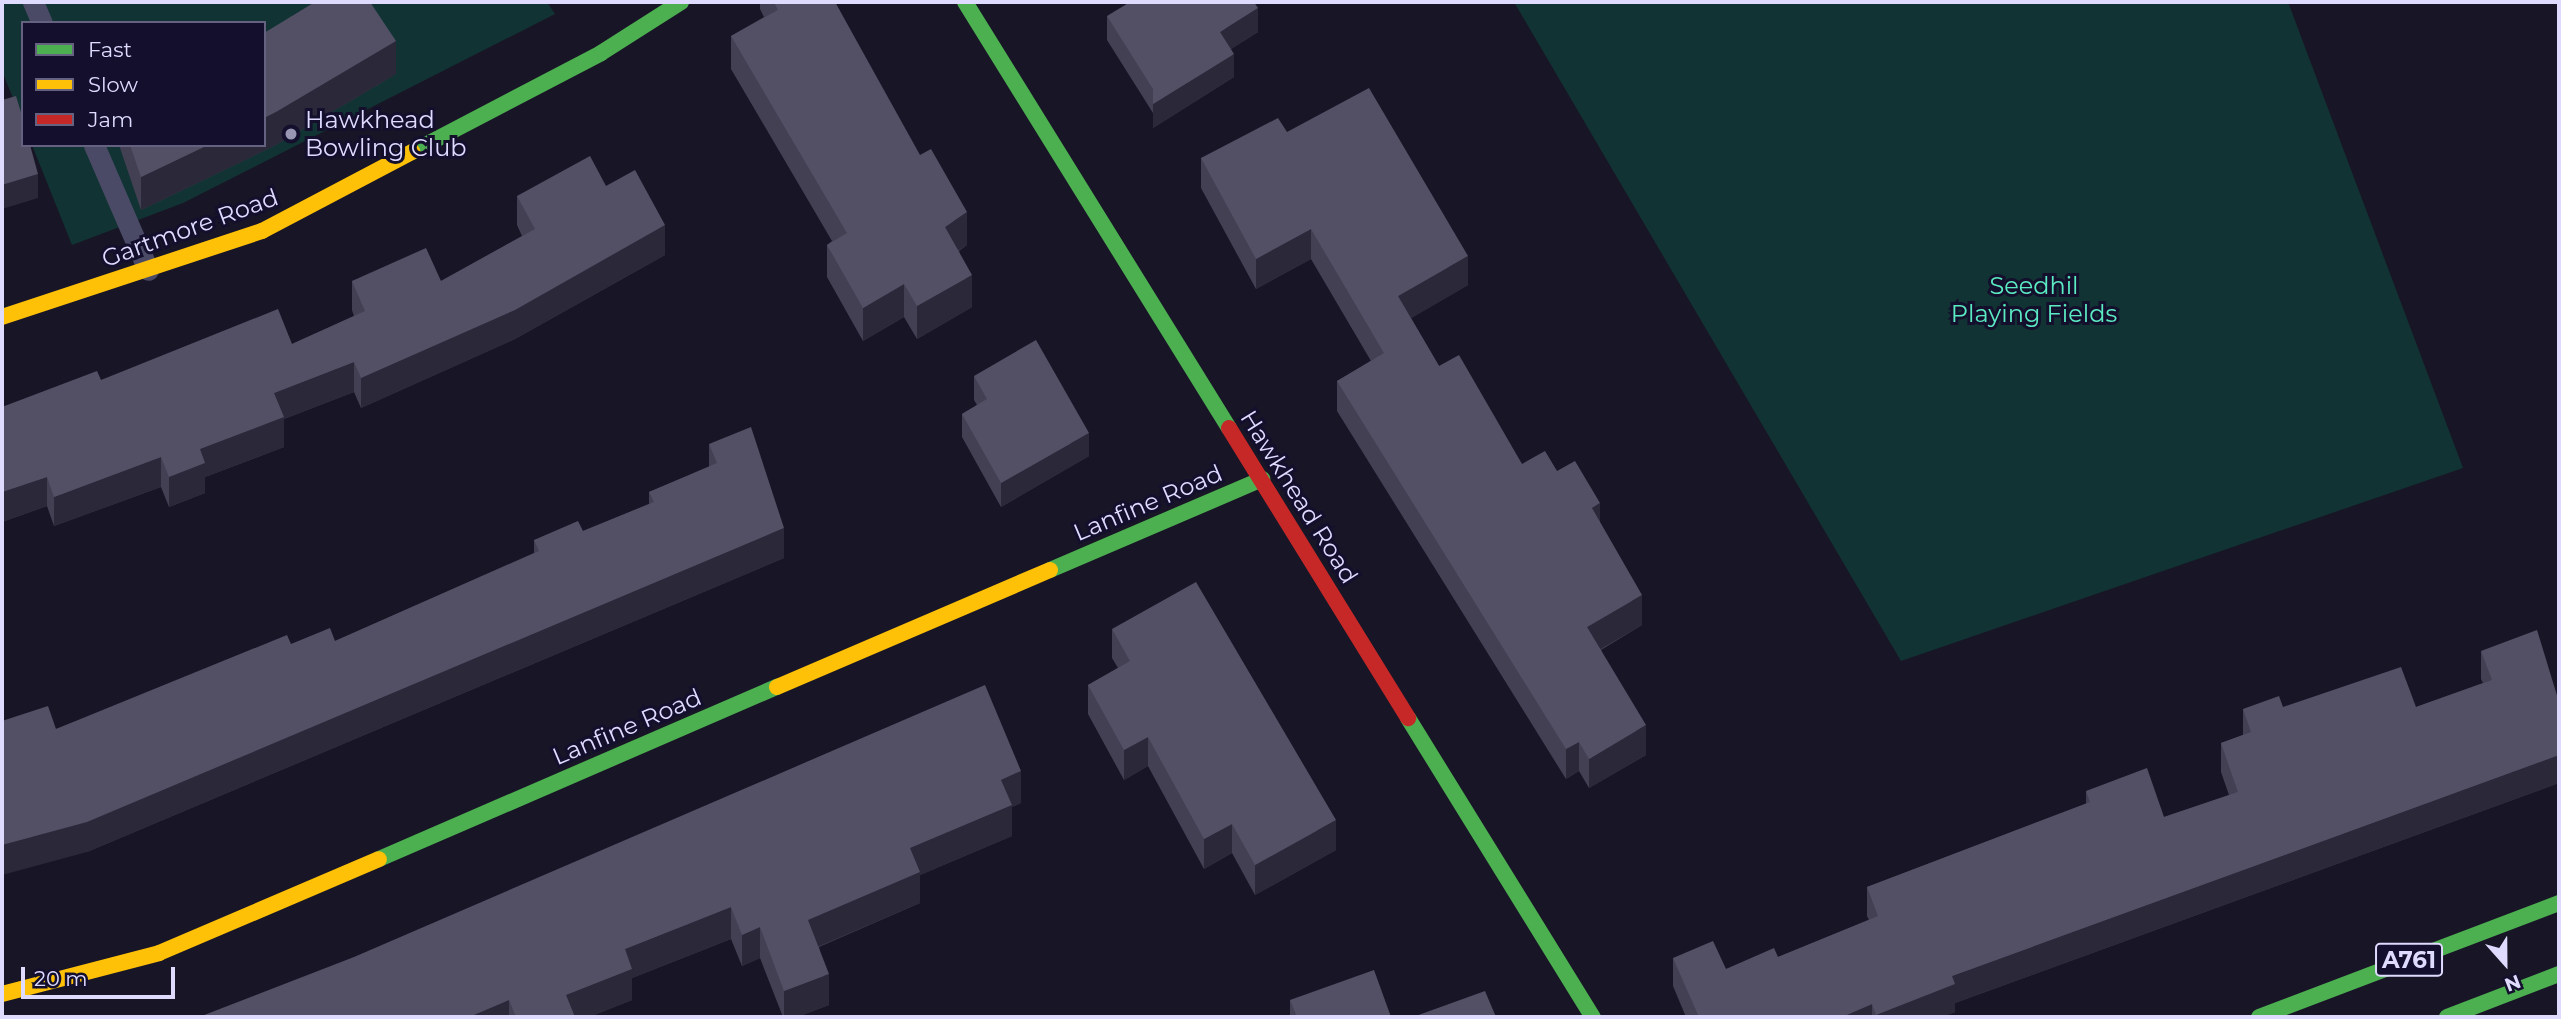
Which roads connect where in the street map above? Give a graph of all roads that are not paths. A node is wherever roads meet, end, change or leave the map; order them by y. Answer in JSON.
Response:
{"nodes":[{"id":1,"x":33,"y":2,"type":"edge"},
{"id":2,"x":681,"y":2,"type":"edge"},
{"id":3,"x":965,"y":2,"type":"edge"},
{"id":4,"x":41,"y":21,"type":"edge"},
{"id":5,"x":95,"y":147,"type":"edge"},
{"id":6,"x":148,"y":270,"type":"junction"},
{"id":7,"x":2,"y":317,"type":"edge"},
{"id":8,"x":1262,"y":479,"type":"junction"},
{"id":9,"x":2559,"y":904,"type":"edge"},
{"id":10,"x":2559,"y":974,"type":"edge"},
{"id":11,"x":2,"y":994,"type":"edge"},
{"id":12,"x":1593,"y":1017,"type":"edge"},
{"id":13,"x":2259,"y":1017,"type":"edge"},
{"id":14,"x":2447,"y":1017,"type":"edge"}],
"edges":[{"from":1,"to":4,"type":"lane"},
{"from":2,"to":6,"type":"street","name":"Gartmore Road"},
{"from":3,"to":8,"type":"street","name":"Hawkhead Road"},
{"from":5,"to":6,"type":"lane"},
{"from":6,"to":7,"type":"street","name":"Gartmore Road"},
{"from":8,"to":11,"type":"street","name":"Lanfine Road"},
{"from":8,"to":12,"type":"street","name":"Hawkhead Road"},
{"from":9,"to":13,"type":"street","number":"A761"},
{"from":10,"to":14,"type":"street","number":"A761"}]}
